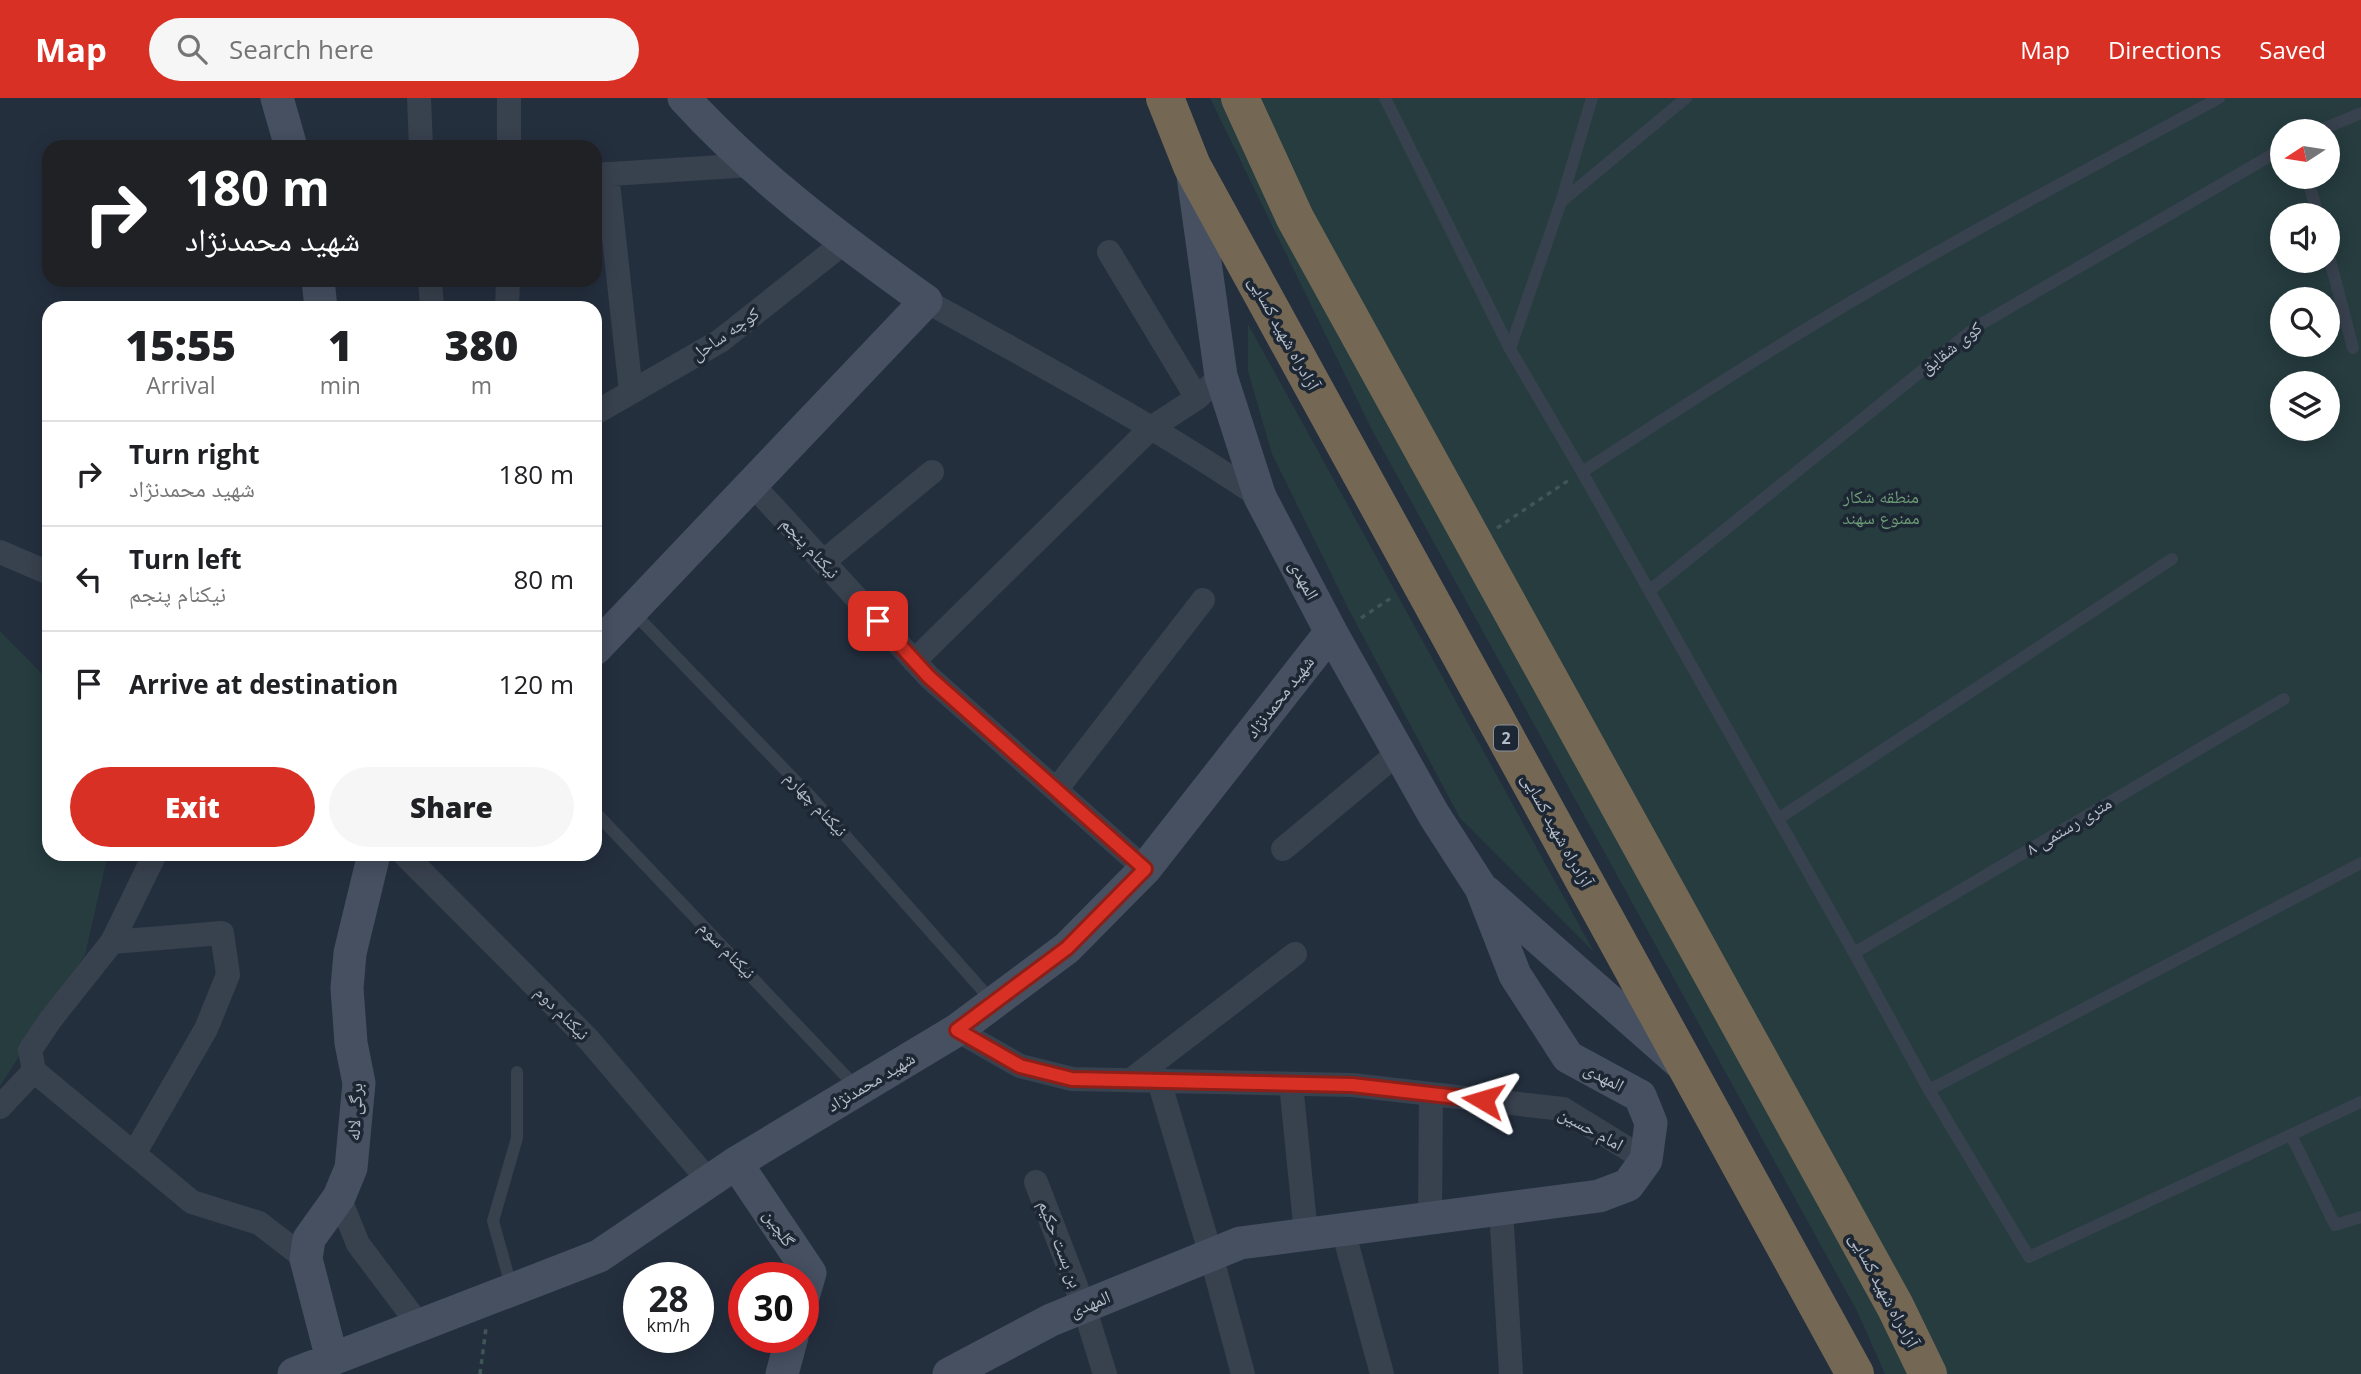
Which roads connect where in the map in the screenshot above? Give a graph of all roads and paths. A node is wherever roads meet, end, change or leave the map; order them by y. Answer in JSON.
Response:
{"nodes":[{"id":1,"x":277,"y":98,"type":"edge"},
{"id":2,"x":419,"y":98,"type":"edge"},
{"id":3,"x":509,"y":98,"type":"edge"},
{"id":4,"x":684,"y":98,"type":"edge"},
{"id":5,"x":1166,"y":98,"type":"edge"},
{"id":6,"x":1240,"y":98,"type":"edge"},
{"id":7,"x":1385,"y":98,"type":"edge"},
{"id":8,"x":1592,"y":98,"type":"edge"},
{"id":9,"x":1686,"y":98,"type":"edge"},
{"id":10,"x":2219,"y":98,"type":"edge"},
{"id":11,"x":2361,"y":113,"type":"edge"},
{"id":12,"x":2340,"y":122,"type":"edge"},
{"id":13,"x":289,"y":140,"type":"edge"},
{"id":14,"x":421,"y":140,"type":"edge"},
{"id":15,"x":509,"y":140,"type":"edge"},
{"id":16,"x":2270,"y":156,"type":"edge"},
{"id":17,"x":751,"y":165,"type":"junction"},
{"id":18,"x":1192,"y":166,"type":"junction"},
{"id":19,"x":602,"y":175,"type":"edge"},
{"id":20,"x":602,"y":182,"type":"edge"},
{"id":21,"x":1561,"y":202,"type":"junction"},
{"id":22,"x":846,"y":241,"type":"junction"},
{"id":23,"x":1109,"y":252,"type":"dead end"},
{"id":24,"x":2333,"y":273,"type":"edge"},
{"id":25,"x":926,"y":301,"type":"junction"},
{"id":26,"x":2353,"y":348,"type":"dead end"},
{"id":27,"x":1510,"y":349,"type":"junction"},
{"id":28,"x":1221,"y":376,"type":"junction"},
{"id":29,"x":631,"y":392,"type":"junction"},
{"id":30,"x":1197,"y":398,"type":"junction"},
{"id":31,"x":602,"y":409,"type":"edge"},
{"id":32,"x":1150,"y":428,"type":"junction"},
{"id":33,"x":932,"y":472,"type":"dead end"},
{"id":34,"x":1582,"y":472,"type":"junction"},
{"id":35,"x":752,"y":484,"type":"junction"},
{"id":36,"x":1260,"y":497,"type":"junction"},
{"id":37,"x":0,"y":552,"type":"edge"},
{"id":38,"x":2172,"y":559,"type":"dead end"},
{"id":39,"x":823,"y":562,"type":"junction"},
{"id":40,"x":42,"y":570,"type":"edge"},
{"id":41,"x":1649,"y":591,"type":"junction"},
{"id":42,"x":1203,"y":600,"type":"dead end"},
{"id":43,"x":631,"y":611,"type":"junction"},
{"id":44,"x":1331,"y":632,"type":"junction"},
{"id":45,"x":602,"y":642,"type":"edge"},
{"id":46,"x":914,"y":661,"type":"junction"},
{"id":47,"x":2284,"y":699,"type":"dead end"},
{"id":48,"x":1399,"y":752,"type":"junction"},
{"id":49,"x":1056,"y":790,"type":"junction"},
{"id":50,"x":602,"y":819,"type":"edge"},
{"id":51,"x":1778,"y":820,"type":"junction"},
{"id":52,"x":1283,"y":849,"type":"dead end"},
{"id":53,"x":152,"y":861,"type":"edge"},
{"id":54,"x":372,"y":861,"type":"edge"},
{"id":55,"x":411,"y":861,"type":"edge"},
{"id":56,"x":2361,"y":863,"type":"edge"},
{"id":57,"x":1145,"y":869,"type":"junction"},
{"id":58,"x":1481,"y":888,"type":"junction"},
{"id":59,"x":112,"y":942,"type":"junction"},
{"id":60,"x":1854,"y":953,"type":"junction"},
{"id":61,"x":1295,"y":954,"type":"dead end"},
{"id":62,"x":994,"y":1003,"type":"junction"},
{"id":63,"x":957,"y":1030,"type":"junction"},
{"id":64,"x":34,"y":1071,"type":"junction"},
{"id":65,"x":516,"y":1072,"type":"dead end"},
{"id":66,"x":1690,"y":1072,"type":"junction"},
{"id":67,"x":1131,"y":1080,"type":"junction"},
{"id":68,"x":1159,"y":1081,"type":"junction"},
{"id":69,"x":1292,"y":1084,"type":"junction"},
{"id":70,"x":859,"y":1089,"type":"junction"},
{"id":71,"x":1929,"y":1090,"type":"junction"},
{"id":72,"x":1431,"y":1094,"type":"junction"},
{"id":73,"x":2361,"y":1102,"type":"edge"},
{"id":74,"x":0,"y":1107,"type":"edge"},
{"id":75,"x":2291,"y":1135,"type":"junction"},
{"id":76,"x":134,"y":1154,"type":"junction"},
{"id":77,"x":1646,"y":1160,"type":"junction"},
{"id":78,"x":723,"y":1172,"type":"junction"},
{"id":79,"x":1036,"y":1182,"type":"dead end"},
{"id":80,"x":339,"y":1196,"type":"junction"},
{"id":81,"x":1501,"y":1209,"type":"junction"},
{"id":82,"x":2361,"y":1217,"type":"edge"},
{"id":83,"x":1430,"y":1218,"type":"junction"},
{"id":84,"x":1343,"y":1230,"type":"junction"},
{"id":85,"x":1306,"y":1234,"type":"junction"},
{"id":86,"x":1212,"y":1255,"type":"junction"},
{"id":87,"x":306,"y":1259,"type":"junction"},
{"id":88,"x":801,"y":1262,"type":"edge"},
{"id":89,"x":501,"y":1294,"type":"junction"},
{"id":90,"x":1084,"y":1307,"type":"junction"},
{"id":91,"x":419,"y":1325,"type":"junction"},
{"id":92,"x":788,"y":1353,"type":"edge"},
{"id":93,"x":331,"y":1359,"type":"junction"},
{"id":94,"x":294,"y":1374,"type":"edge"},
{"id":95,"x":480,"y":1374,"type":"edge"},
{"id":96,"x":782,"y":1374,"type":"edge"},
{"id":97,"x":949,"y":1374,"type":"edge"},
{"id":98,"x":1105,"y":1374,"type":"edge"},
{"id":99,"x":1243,"y":1374,"type":"edge"},
{"id":100,"x":1382,"y":1374,"type":"edge"},
{"id":101,"x":1511,"y":1374,"type":"edge"},
{"id":102,"x":1855,"y":1374,"type":"edge"},
{"id":103,"x":1927,"y":1374,"type":"edge"}],
"edges":[{"from":1,"to":13,"type":"street"},
{"from":2,"to":14,"type":"street"},
{"from":3,"to":15,"type":"street"},
{"from":4,"to":17,"type":"street"},
{"from":5,"to":18,"type":"highway","name":"آزادراه شهید کسایی","number":"2"},
{"from":6,"to":103,"type":"highway","name":"آزادراه شهید کسایی"},
{"from":7,"to":27,"type":"lane"},
{"from":8,"to":21,"type":"lane"},
{"from":9,"to":21,"type":"lane"},
{"from":10,"to":34,"type":"lane"},
{"from":11,"to":12,"type":"lane"},
{"from":16,"to":41,"type":"lane","name":"کوی شقایق"},
{"from":17,"to":19,"type":"street"},
{"from":17,"to":22,"type":"street"},
{"from":18,"to":28,"type":"street","name":"المهدی"},
{"from":18,"to":66,"type":"highway","name":"آزادراه شهید کسایی","number":"2"},
{"from":20,"to":29,"type":"street"},
{"from":21,"to":27,"type":"lane"},
{"from":22,"to":25,"type":"street"},
{"from":22,"to":29,"type":"street","name":"کوچه ساحل"},
{"from":23,"to":30,"type":"street"},
{"from":24,"to":26,"type":"lane"},
{"from":25,"to":32,"type":"street"},
{"from":25,"to":35,"type":"street"},
{"from":27,"to":34,"type":"lane"},
{"from":28,"to":30,"type":"street"},
{"from":28,"to":36,"type":"street","name":"المهدی"},
{"from":29,"to":31,"type":"street","name":"کوچه ساحل"},
{"from":30,"to":32,"type":"street"},
{"from":32,"to":36,"type":"street"},
{"from":32,"to":46,"type":"street"},
{"from":33,"to":39,"type":"street"},
{"from":34,"to":41,"type":"lane"},
{"from":35,"to":39,"type":"street","name":"نیکنام پنجم"},
{"from":35,"to":43,"type":"street"},
{"from":36,"to":44,"type":"street","name":"المهدی"},
{"from":37,"to":40,"type":"street"},
{"from":38,"to":51,"type":"lane"},
{"from":39,"to":46,"type":"street","name":"نیکنام پنجم"},
{"from":41,"to":51,"type":"lane"},
{"from":42,"to":49,"type":"street"},
{"from":43,"to":45,"type":"street"},
{"from":43,"to":62,"type":"lane","name":"نیکنام چهارم"},
{"from":44,"to":48,"type":"street","name":"المهدی"},
{"from":44,"to":57,"type":"street","name":"شهید محمدنژاد"},
{"from":46,"to":49,"type":"street","name":"نیکنام پنجم"},
{"from":47,"to":60,"type":"lane","name":"۸ متری رستمی"},
{"from":48,"to":52,"type":"street"},
{"from":48,"to":58,"type":"street","name":"المهدی"},
{"from":49,"to":57,"type":"street","name":"نیکنام پنجم"},
{"from":50,"to":70,"type":"lane","name":"نیکنام سوم"},
{"from":51,"to":60,"type":"lane"},
{"from":53,"to":59,"type":"street"},
{"from":54,"to":80,"type":"street","name":"برگی لاله"},
{"from":55,"to":78,"type":"street","name":"نیکنام دوم"},
{"from":56,"to":71,"type":"lane"},
{"from":57,"to":62,"type":"street","name":"شهید محمدنژاد"},
{"from":58,"to":66,"type":"street"},
{"from":58,"to":77,"type":"street","name":"المهدی"},
{"from":59,"to":64,"type":"street"},
{"from":59,"to":76,"type":"street"},
{"from":60,"to":71,"type":"lane"},
{"from":61,"to":67,"type":"street"},
{"from":62,"to":63,"type":"street","name":"شهید محمدنژاد"},
{"from":63,"to":67,"type":"street","name":"امام حسین"},
{"from":63,"to":70,"type":"street","name":"شهید محمدنژاد"},
{"from":64,"to":74,"type":"street"},
{"from":64,"to":76,"type":"street"},
{"from":65,"to":89,"type":"lane"},
{"from":66,"to":102,"type":"highway","name":"آزادراه شهید کسایی","number":"2"},
{"from":67,"to":68,"type":"street","name":"امام حسین"},
{"from":68,"to":69,"type":"street","name":"امام حسین"},
{"from":68,"to":86,"type":"street"},
{"from":69,"to":72,"type":"street","name":"امام حسین"},
{"from":69,"to":85,"type":"street"},
{"from":70,"to":78,"type":"street","name":"شهید محمدنژاد"},
{"from":71,"to":75,"type":"lane"},
{"from":72,"to":77,"type":"street","name":"امام حسین"},
{"from":72,"to":83,"type":"street"},
{"from":73,"to":75,"type":"lane"},
{"from":75,"to":82,"type":"lane"},
{"from":76,"to":87,"type":"street"},
{"from":77,"to":81,"type":"street","name":"المهدی"},
{"from":78,"to":88,"type":"street","name":"گلچین"},
{"from":78,"to":89,"type":"street","name":"شهید محمدنژاد"},
{"from":79,"to":90,"type":"street","name":"بن بست حکیم"},
{"from":80,"to":87,"type":"street","name":"برگی لاله"},
{"from":80,"to":91,"type":"street"},
{"from":81,"to":83,"type":"street","name":"المهدی"},
{"from":81,"to":101,"type":"street"},
{"from":83,"to":84,"type":"street","name":"المهدی"},
{"from":84,"to":85,"type":"street","name":"المهدی"},
{"from":84,"to":100,"type":"street"},
{"from":85,"to":86,"type":"street","name":"المهدی"},
{"from":86,"to":90,"type":"street","name":"المهدی"},
{"from":86,"to":99,"type":"street"},
{"from":87,"to":93,"type":"street"},
{"from":89,"to":91,"type":"street","name":"شهید محمدنژاد"},
{"from":89,"to":95,"type":"path"},
{"from":90,"to":97,"type":"street","name":"المهدی"},
{"from":90,"to":98,"type":"street","name":"بن بست حکیم"},
{"from":91,"to":93,"type":"street","name":"شهید محمدنژاد"},
{"from":92,"to":96,"type":"street"},
{"from":93,"to":94,"type":"street","name":"شهید محمدنژاد"}]}
